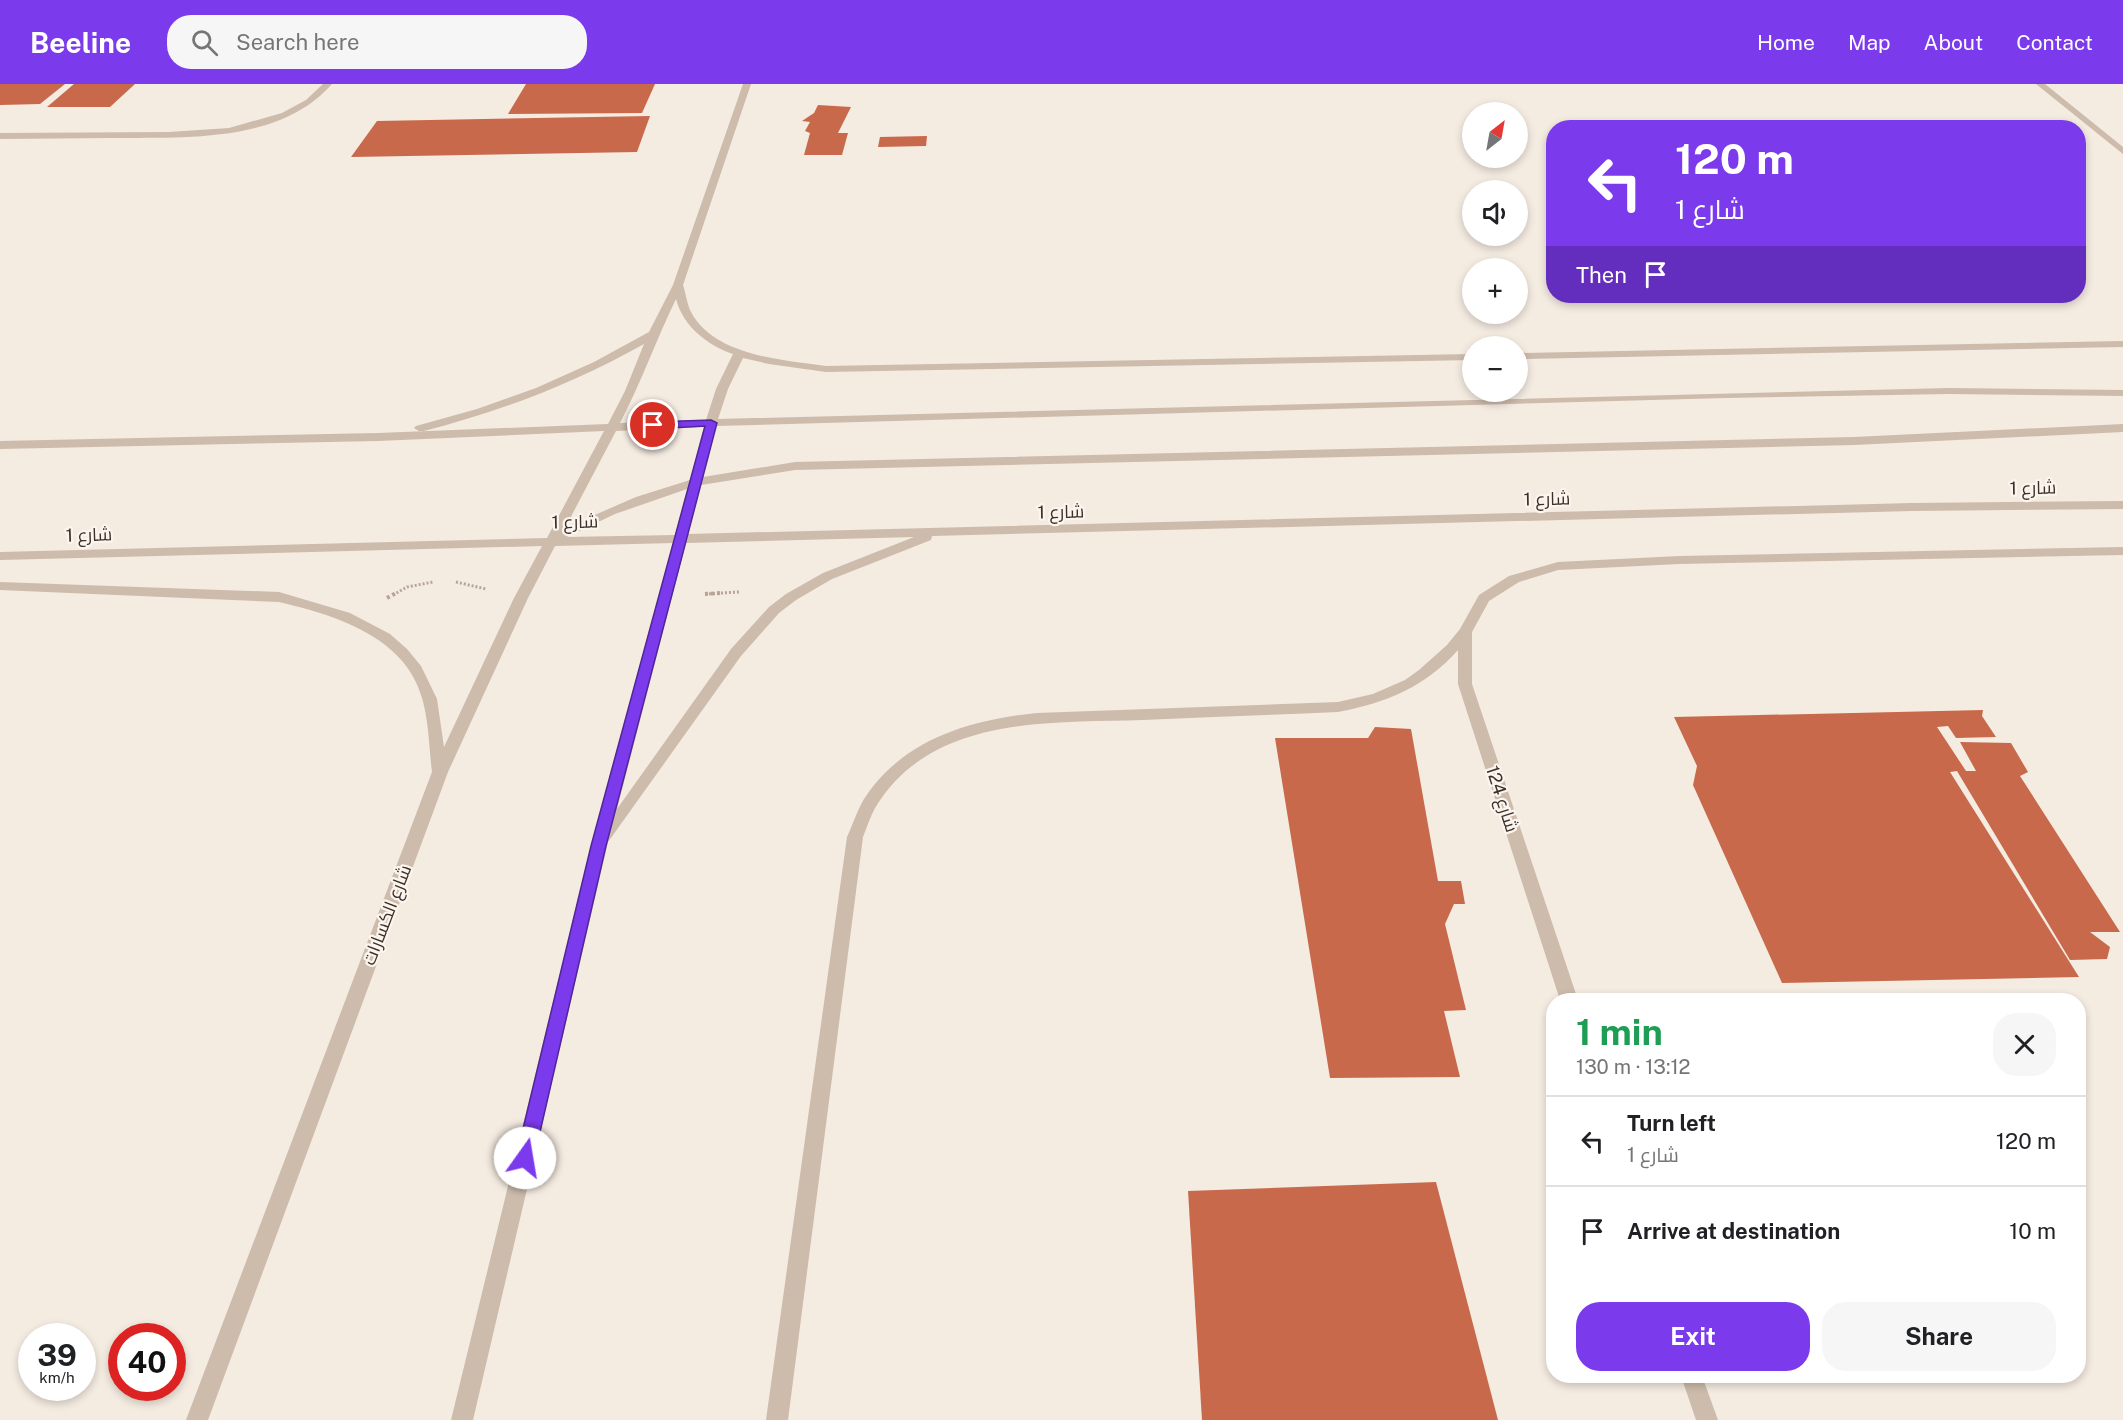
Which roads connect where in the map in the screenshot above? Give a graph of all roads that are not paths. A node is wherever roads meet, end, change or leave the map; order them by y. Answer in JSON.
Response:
{"nodes":[{"id":1,"x":328,"y":84,"type":"edge"},
{"id":2,"x":747,"y":84,"type":"edge"},
{"id":3,"x":2040,"y":84,"type":"edge"},
{"id":4,"x":2085,"y":120,"type":"edge"},
{"id":5,"x":2086,"y":121,"type":"edge"},
{"id":6,"x":0,"y":136,"type":"edge"},
{"id":7,"x":2123,"y":150,"type":"edge"},
{"id":8,"x":678,"y":285,"type":"junction"},
{"id":9,"x":653,"y":334,"type":"junction"},
{"id":10,"x":2123,"y":344,"type":"edge"},
{"id":11,"x":740,"y":352,"type":"junction"},
{"id":12,"x":1528,"y":356,"type":"edge"},
{"id":13,"x":1462,"y":357,"type":"edge"},
{"id":14,"x":2123,"y":393,"type":"edge"},
{"id":15,"x":711,"y":423,"type":"junction"},
{"id":16,"x":614,"y":427,"type":"junction"},
{"id":17,"x":2123,"y":428,"type":"edge"},
{"id":18,"x":378,"y":437,"type":"junction"},
{"id":19,"x":0,"y":445,"type":"edge"},
{"id":20,"x":695,"y":484,"type":"junction"},
{"id":21,"x":2123,"y":504,"type":"edge"},
{"id":22,"x":937,"y":533,"type":"junction"},
{"id":23,"x":680,"y":539,"type":"junction"},
{"id":24,"x":551,"y":540,"type":"junction"},
{"id":25,"x":2123,"y":551,"type":"edge"},
{"id":26,"x":0,"y":555,"type":"edge"},
{"id":27,"x":0,"y":586,"type":"edge"},
{"id":28,"x":1465,"y":632,"type":"junction"},
{"id":29,"x":440,"y":772,"type":"junction"},
{"id":30,"x":599,"y":846,"type":"junction"},
{"id":31,"x":1567,"y":993,"type":"edge"},
{"id":32,"x":1694,"y":1383,"type":"edge"},
{"id":33,"x":197,"y":1420,"type":"edge"},
{"id":34,"x":462,"y":1420,"type":"edge"},
{"id":35,"x":777,"y":1420,"type":"edge"},
{"id":36,"x":1707,"y":1420,"type":"edge"}],
"edges":[{"from":1,"to":6,"type":"street"},
{"from":2,"to":8,"type":"street"},
{"from":3,"to":4,"type":"street"},
{"from":5,"to":7,"type":"street"},
{"from":8,"to":9,"type":"street"},
{"from":8,"to":11,"type":"street"},
{"from":9,"to":16,"type":"street"},
{"from":9,"to":18,"type":"street"},
{"from":10,"to":12,"type":"street"},
{"from":11,"to":13,"type":"street"},
{"from":11,"to":15,"type":"street"},
{"from":14,"to":15,"type":"street"},
{"from":15,"to":16,"type":"street"},
{"from":15,"to":20,"type":"street"},
{"from":16,"to":18,"type":"street"},
{"from":16,"to":24,"type":"street","name":"شارع الكسارات"},
{"from":17,"to":20,"type":"street"},
{"from":18,"to":19,"type":"street"},
{"from":20,"to":23,"type":"street"},
{"from":20,"to":24,"type":"street"},
{"from":21,"to":22,"type":"street","name":"شارع 1"},
{"from":22,"to":23,"type":"street","name":"شارع 1"},
{"from":22,"to":30,"type":"street"},
{"from":23,"to":24,"type":"street","name":"شارع 1"},
{"from":23,"to":30,"type":"street"},
{"from":24,"to":26,"type":"street","name":"شارع 1"},
{"from":24,"to":29,"type":"street","name":"شارع الكسارات"},
{"from":25,"to":28,"type":"street","name":"شارع 124"},
{"from":27,"to":29,"type":"street"},
{"from":28,"to":31,"type":"street","name":"شارع 124"},
{"from":28,"to":35,"type":"street"},
{"from":29,"to":33,"type":"street","name":"شارع الكسارات"},
{"from":30,"to":34,"type":"street"},
{"from":32,"to":36,"type":"street"}]}
